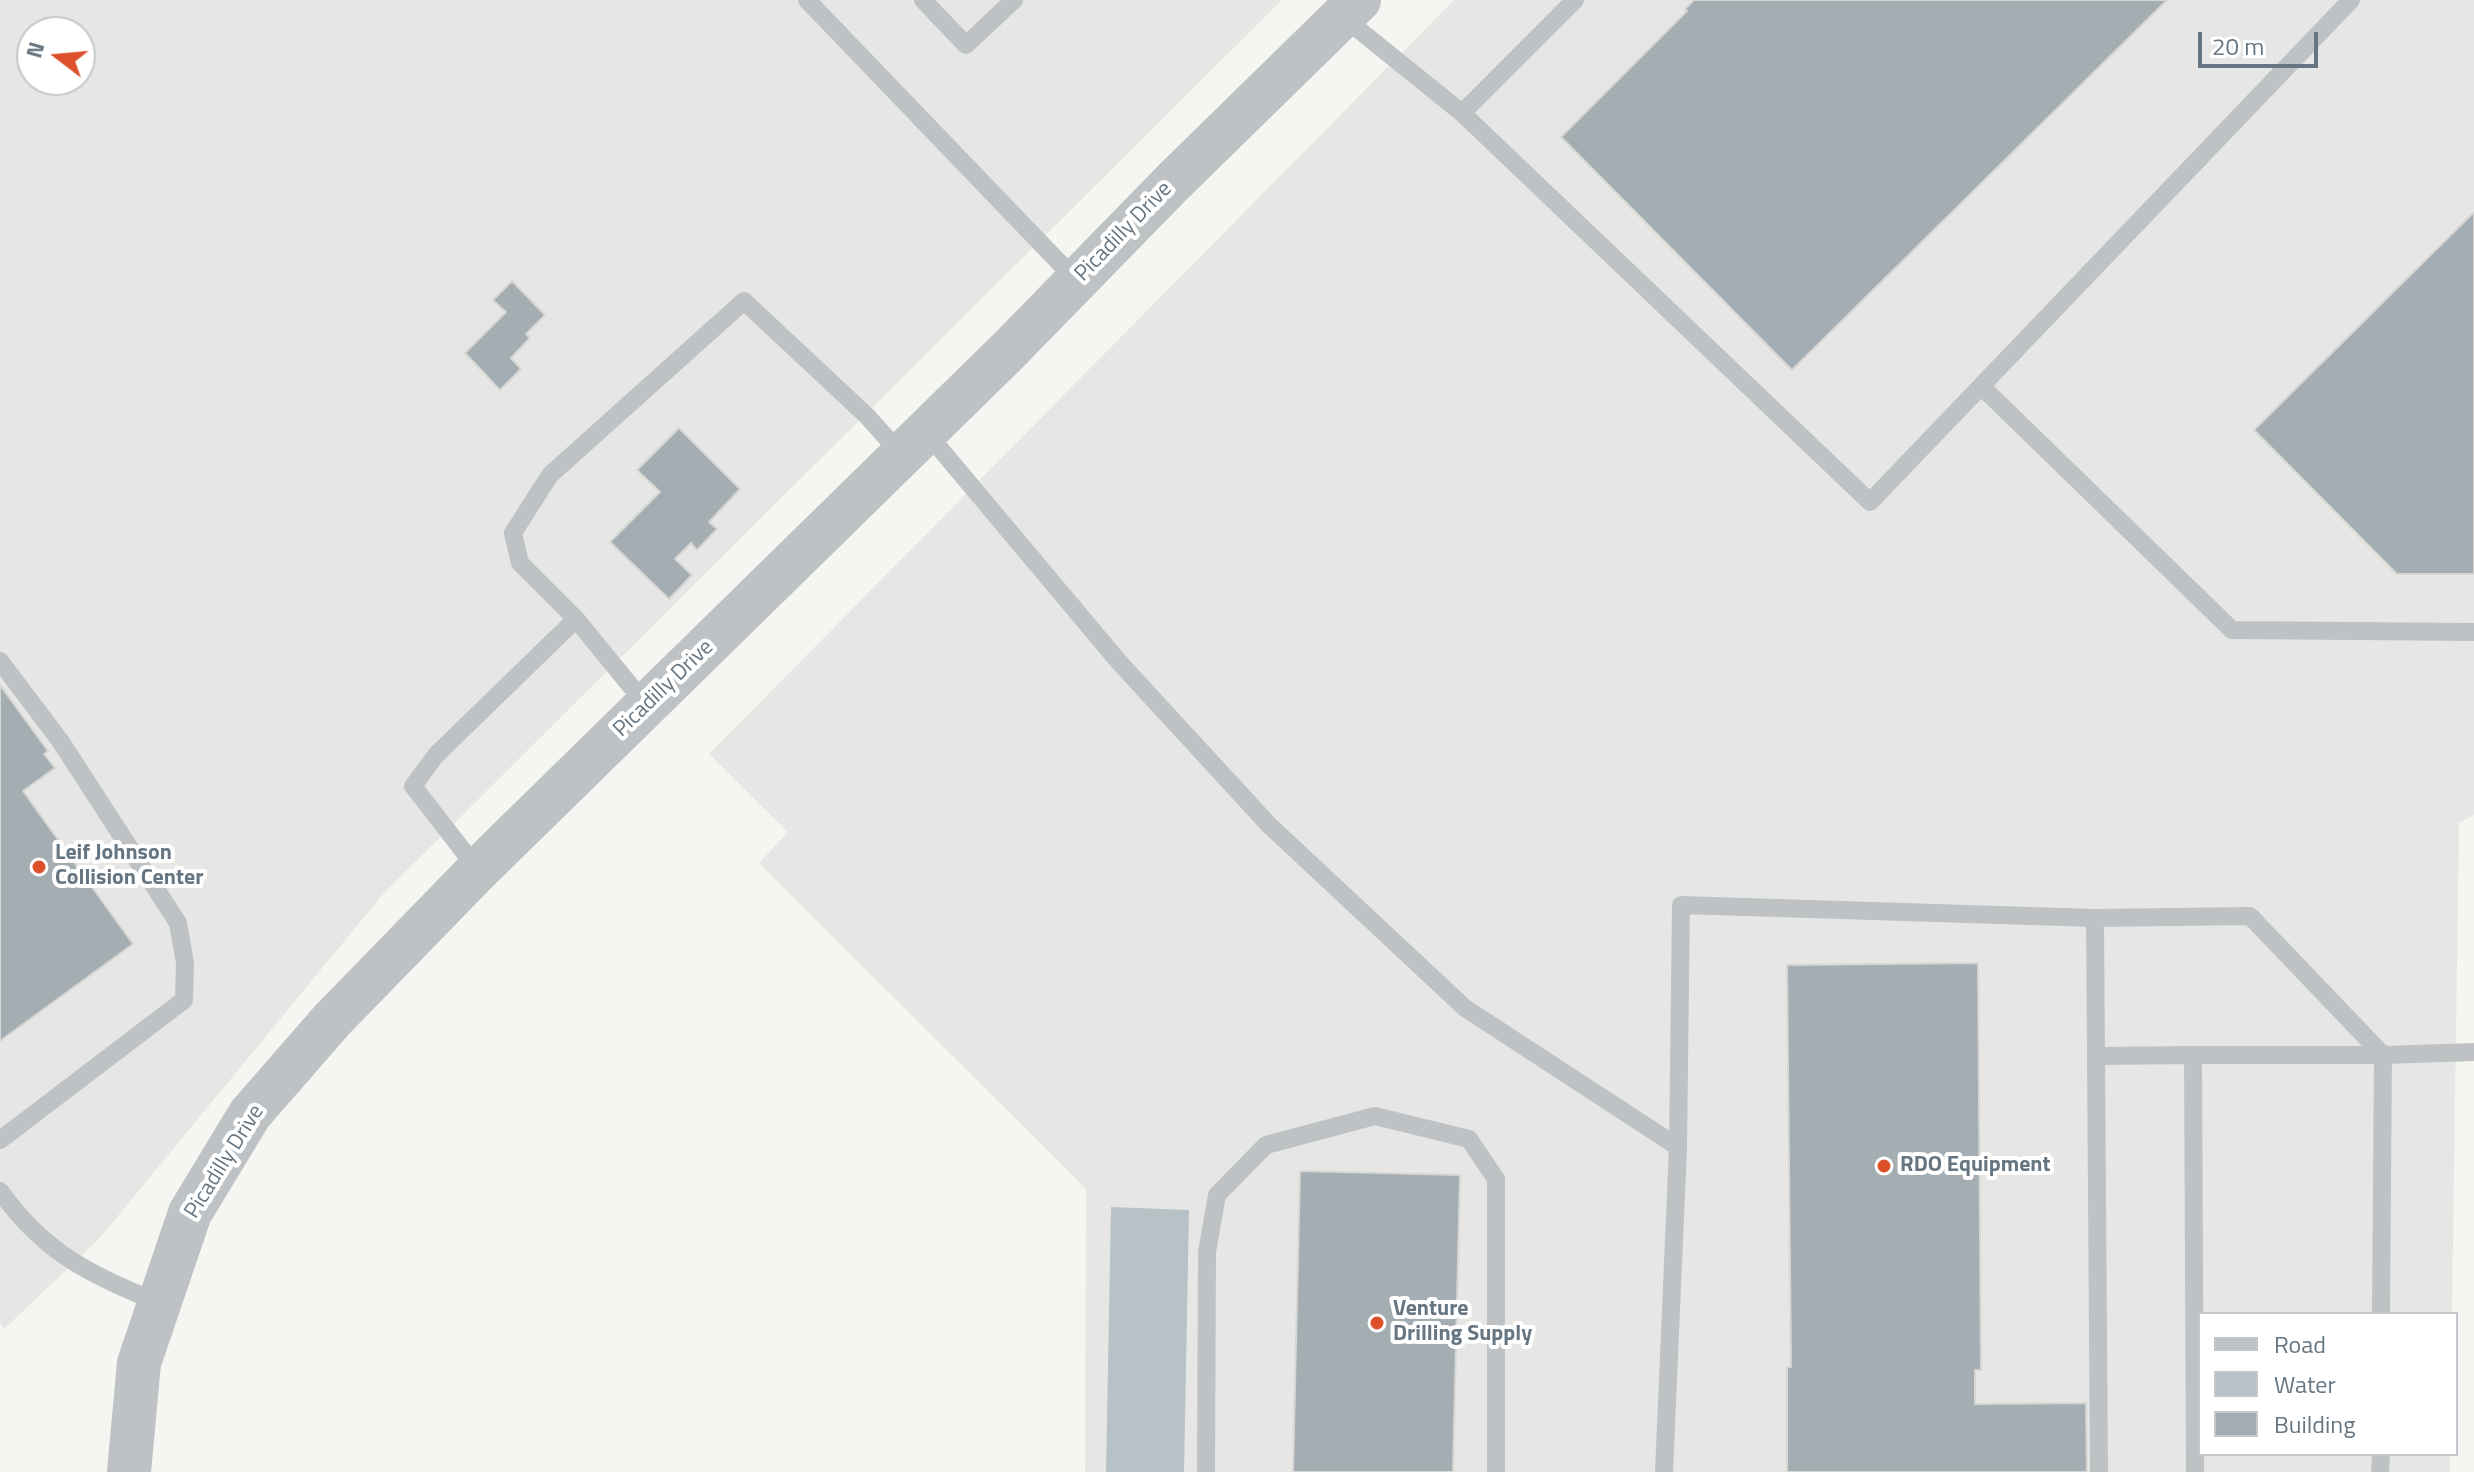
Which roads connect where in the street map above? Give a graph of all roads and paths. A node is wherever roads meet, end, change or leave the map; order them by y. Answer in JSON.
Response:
{"nodes":[{"id":1,"x":807,"y":0,"type":"edge"},
{"id":2,"x":923,"y":0,"type":"edge"},
{"id":3,"x":1014,"y":0,"type":"edge"},
{"id":4,"x":1575,"y":0,"type":"edge"},
{"id":5,"x":2351,"y":0,"type":"edge"},
{"id":6,"x":1350,"y":8,"type":"edge"},
{"id":7,"x":1462,"y":113,"type":"junction"},
{"id":8,"x":1076,"y":280,"type":"junction"},
{"id":9,"x":1981,"y":386,"type":"junction"},
{"id":10,"x":914,"y":443,"type":"junction"},
{"id":11,"x":576,"y":619,"type":"junction"},
{"id":12,"x":2474,"y":632,"type":"edge"},
{"id":13,"x":0,"y":661,"type":"edge"},
{"id":14,"x":647,"y":706,"type":"junction"},
{"id":15,"x":478,"y":870,"type":"junction"},
{"id":16,"x":2095,"y":918,"type":"junction"},
{"id":17,"x":2474,"y":1052,"type":"edge"},
{"id":18,"x":2193,"y":1055,"type":"junction"},
{"id":19,"x":2383,"y":1055,"type":"junction"},
{"id":20,"x":2096,"y":1056,"type":"junction"},
{"id":21,"x":0,"y":1140,"type":"edge"},
{"id":22,"x":1678,"y":1147,"type":"junction"},
{"id":23,"x":0,"y":1191,"type":"edge"},
{"id":24,"x":159,"y":1303,"type":"junction"},
{"id":25,"x":2381,"y":1312,"type":"edge"},
{"id":26,"x":129,"y":1472,"type":"edge"},
{"id":27,"x":1206,"y":1472,"type":"edge"},
{"id":28,"x":1496,"y":1472,"type":"edge"},
{"id":29,"x":1664,"y":1472,"type":"edge"},
{"id":30,"x":2099,"y":1472,"type":"edge"},
{"id":31,"x":2195,"y":1472,"type":"edge"}],
"edges":[{"from":1,"to":8,"type":"lane"},
{"from":2,"to":3,"type":"lane"},
{"from":4,"to":7,"type":"lane"},
{"from":5,"to":9,"type":"lane"},
{"from":6,"to":7,"type":"lane"},
{"from":6,"to":8,"type":"street","name":"Picadilly Drive"},
{"from":7,"to":9,"type":"lane"},
{"from":8,"to":10,"type":"street","name":"Picadilly Drive"},
{"from":9,"to":12,"type":"lane"},
{"from":10,"to":11,"type":"lane"},
{"from":10,"to":14,"type":"street","name":"Picadilly Drive"},
{"from":10,"to":22,"type":"lane"},
{"from":11,"to":14,"type":"lane"},
{"from":11,"to":15,"type":"lane"},
{"from":13,"to":21,"type":"lane"},
{"from":14,"to":15,"type":"street","name":"Picadilly Drive"},
{"from":15,"to":24,"type":"street","name":"Picadilly Drive"},
{"from":16,"to":19,"type":"lane"},
{"from":16,"to":20,"type":"lane"},
{"from":16,"to":22,"type":"lane"},
{"from":17,"to":19,"type":"lane"},
{"from":18,"to":19,"type":"lane"},
{"from":18,"to":20,"type":"lane"},
{"from":18,"to":31,"type":"lane"},
{"from":19,"to":25,"type":"lane"},
{"from":20,"to":30,"type":"lane"},
{"from":22,"to":29,"type":"lane"},
{"from":23,"to":24,"type":"lane"},
{"from":24,"to":26,"type":"street","name":"Picadilly Drive"},
{"from":27,"to":28,"type":"lane"}]}
